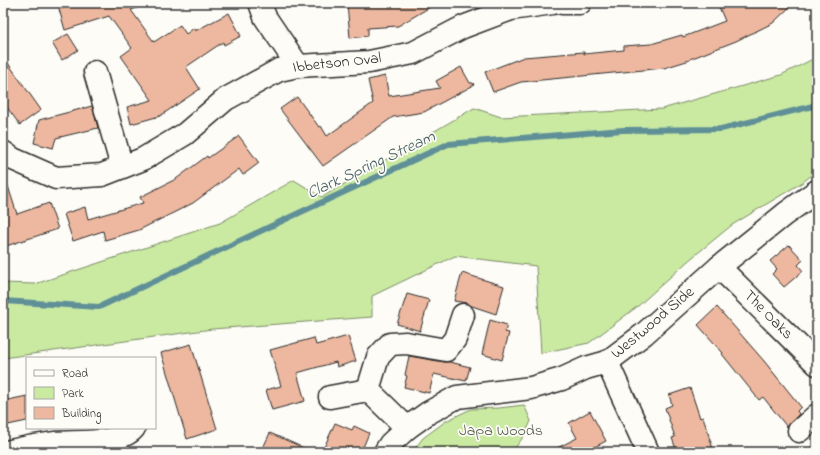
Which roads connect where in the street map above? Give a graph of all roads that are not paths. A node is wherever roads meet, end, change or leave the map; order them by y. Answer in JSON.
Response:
{"nodes":[{"id":1,"x":260,"y":3,"type":"edge"},
{"id":2,"x":553,"y":3,"type":"edge"},
{"id":3,"x":298,"y":66,"type":"junction"},
{"id":4,"x":95,"y":72,"type":"dead end"},
{"id":5,"x":3,"y":152,"type":"edge"},
{"id":6,"x":122,"y":167,"type":"junction"},
{"id":7,"x":817,"y":191,"type":"edge"},
{"id":8,"x":720,"y":267,"type":"junction"},
{"id":9,"x":463,"y":315,"type":"dead end"},
{"id":10,"x":607,"y":362,"type":"junction"},
{"id":11,"x":817,"y":364,"type":"edge"},
{"id":12,"x":368,"y":390,"type":"junction"},
{"id":13,"x":330,"y":397,"type":"dead end"},
{"id":14,"x":817,"y":415,"type":"edge"},
{"id":15,"x":407,"y":428,"type":"junction"},
{"id":16,"x":133,"y":429,"type":"edge"},
{"id":17,"x":799,"y":431,"type":"dead end"},
{"id":18,"x":6,"y":452,"type":"edge"},
{"id":19,"x":385,"y":452,"type":"edge"},
{"id":20,"x":648,"y":452,"type":"edge"}],
"edges":[{"from":1,"to":3,"type":"street"},
{"from":2,"to":3,"type":"street","name":"Ibbetson Oval"},
{"from":3,"to":6,"type":"street","name":"Ibbetson Oval"},
{"from":4,"to":6,"type":"street"},
{"from":5,"to":6,"type":"street","name":"Ibbetson Oval"},
{"from":7,"to":8,"type":"street","name":"Westwood Side"},
{"from":8,"to":10,"type":"street","name":"Westwood Side"},
{"from":8,"to":11,"type":"street","name":"The Oaks"},
{"from":9,"to":12,"type":"street"},
{"from":10,"to":15,"type":"street","name":"Westwood Side"},
{"from":10,"to":20,"type":"street"},
{"from":12,"to":13,"type":"street"},
{"from":12,"to":15,"type":"street"},
{"from":14,"to":17,"type":"street"},
{"from":15,"to":19,"type":"street","name":"Westwood Side"},
{"from":16,"to":18,"type":"street"}]}
